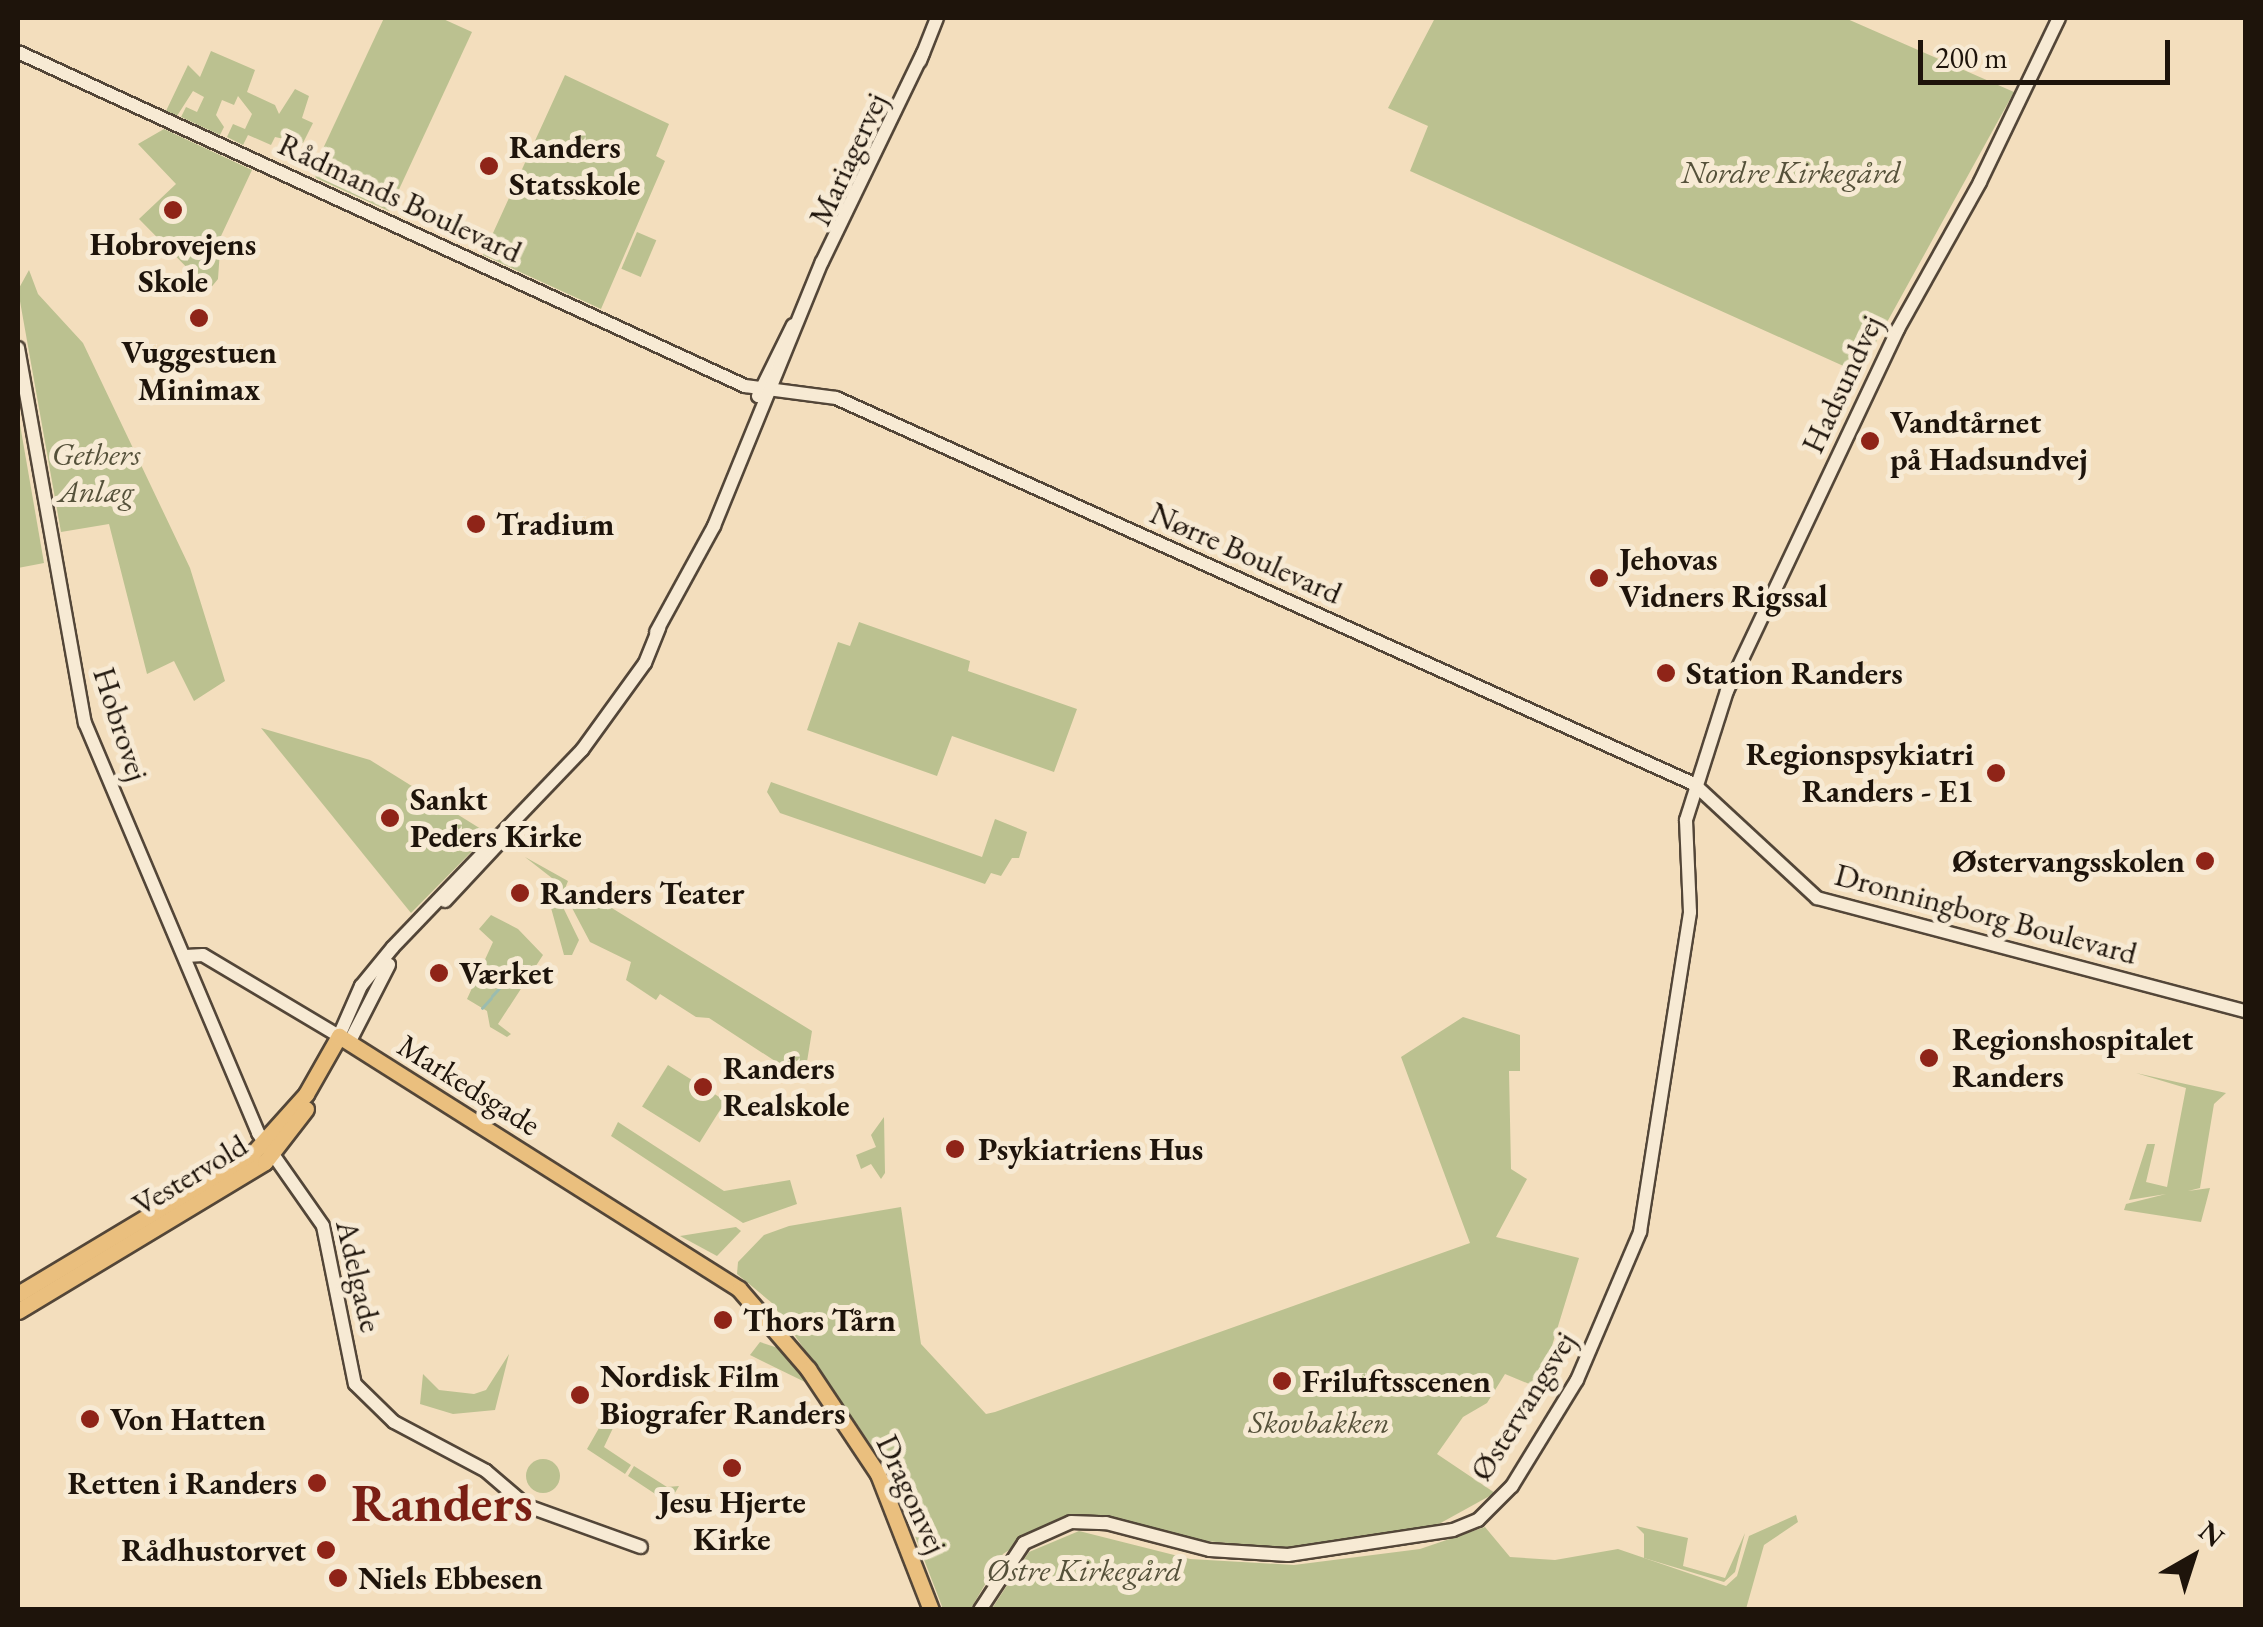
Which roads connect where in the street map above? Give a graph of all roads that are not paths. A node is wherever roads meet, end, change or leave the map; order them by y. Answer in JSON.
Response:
{"nodes":[{"id":1,"x":937,"y":18,"type":"edge"},
{"id":2,"x":2059,"y":18,"type":"edge"},
{"id":3,"x":18,"y":52,"type":"edge"},
{"id":4,"x":18,"y":348,"type":"edge"},
{"id":5,"x":765,"y":392,"type":"junction"},
{"id":6,"x":1694,"y":784,"type":"junction"},
{"id":7,"x":186,"y":956,"type":"junction"},
{"id":8,"x":2246,"y":1012,"type":"edge"},
{"id":9,"x":344,"y":1039,"type":"junction"},
{"id":10,"x":270,"y":1145,"type":"junction"},
{"id":11,"x":718,"y":1273,"type":"joint"},
{"id":12,"x":18,"y":1294,"type":"edge"},
{"id":13,"x":18,"y":1311,"type":"edge"},
{"id":14,"x":641,"y":1547,"type":"dead end"},
{"id":15,"x":980,"y":1608,"type":"edge"},
{"id":16,"x":931,"y":1609,"type":"edge"}],
"edges":[{"from":1,"to":5,"type":"street","name":"Mariagervej"},
{"from":2,"to":6,"type":"street","name":"Hadsundvej"},
{"from":3,"to":5,"type":"street","name":"Rådmands Boulevard"},
{"from":4,"to":7,"type":"street","name":"Hobrovej"},
{"from":5,"to":6,"type":"street","name":"Nørre Boulevard"},
{"from":5,"to":9,"type":"street","name":"Mariagervej"},
{"from":6,"to":8,"type":"street","name":"Dronningborg Boulevard"},
{"from":6,"to":15,"type":"street","name":"Østervangsvej"},
{"from":7,"to":9,"type":"street","name":"Markedsgade"},
{"from":7,"to":10,"type":"street","name":"Hobrovej"},
{"from":9,"to":10,"type":"main road","name":"Vestervold"},
{"from":9,"to":11,"type":"main road","name":"Markedsgade"},
{"from":10,"to":12,"type":"main road","name":"Vestervold"},
{"from":10,"to":13,"type":"main road","name":"Vestervold"},
{"from":10,"to":14,"type":"street","name":"Adelgade"},
{"from":11,"to":16,"type":"main road","name":"Dragonvej"}]}
